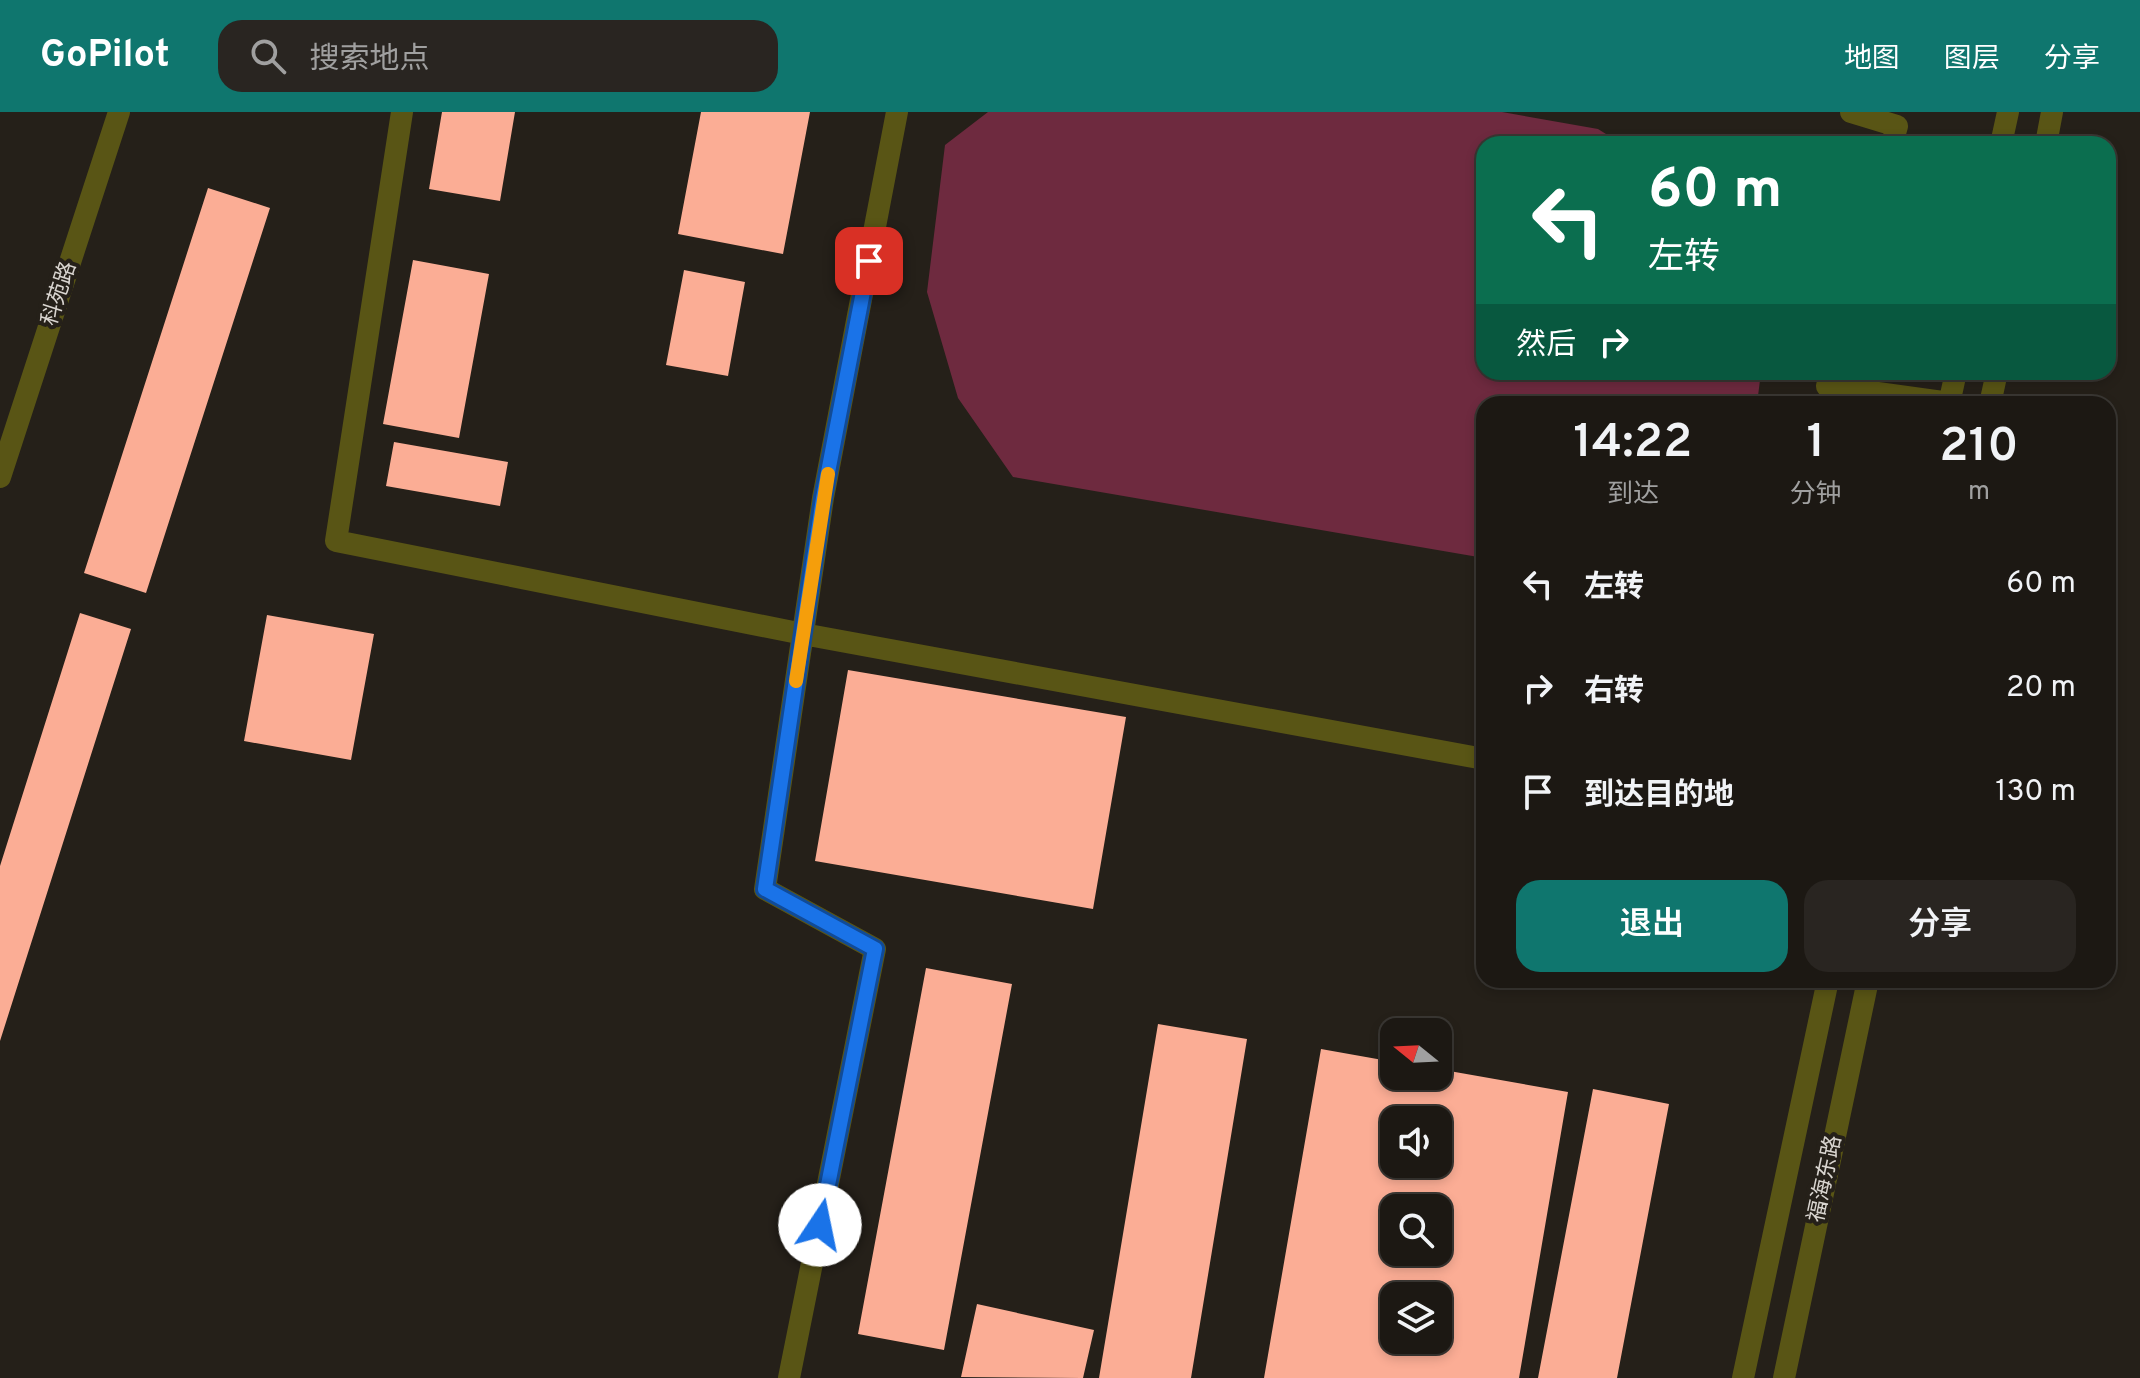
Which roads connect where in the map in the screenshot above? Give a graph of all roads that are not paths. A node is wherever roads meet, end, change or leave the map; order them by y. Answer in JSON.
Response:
{"nodes":[{"id":1,"x":119,"y":112,"type":"edge"},
{"id":2,"x":402,"y":112,"type":"edge"},
{"id":3,"x":897,"y":112,"type":"edge"},
{"id":4,"x":1851,"y":112,"type":"edge"},
{"id":5,"x":2008,"y":112,"type":"edge"},
{"id":6,"x":2052,"y":112,"type":"edge"},
{"id":7,"x":1894,"y":136,"type":"edge"},
{"id":8,"x":2003,"y":136,"type":"edge"},
{"id":9,"x":2048,"y":136,"type":"edge"},
{"id":10,"x":1827,"y":387,"type":"edge"},
{"id":11,"x":1892,"y":396,"type":"edge"},
{"id":12,"x":0,"y":477,"type":"edge"},
{"id":13,"x":803,"y":634,"type":"junction"},
{"id":14,"x":1476,"y":758,"type":"edge"},
{"id":15,"x":1826,"y":988,"type":"edge"},
{"id":16,"x":1866,"y":988,"type":"edge"},
{"id":17,"x":789,"y":1378,"type":"edge"},
{"id":18,"x":1743,"y":1378,"type":"edge"},
{"id":19,"x":1784,"y":1378,"type":"edge"}],
"edges":[{"from":1,"to":12,"type":"street","name":"科苑路"},
{"from":2,"to":13,"type":"street"},
{"from":3,"to":13,"type":"street"},
{"from":4,"to":7,"type":"street"},
{"from":5,"to":8,"type":"street"},
{"from":6,"to":9,"type":"street"},
{"from":10,"to":11,"type":"street"},
{"from":13,"to":14,"type":"street"},
{"from":13,"to":17,"type":"street"},
{"from":15,"to":18,"type":"street","name":"福海东路"},
{"from":16,"to":19,"type":"street","name":"福海东路"}]}
